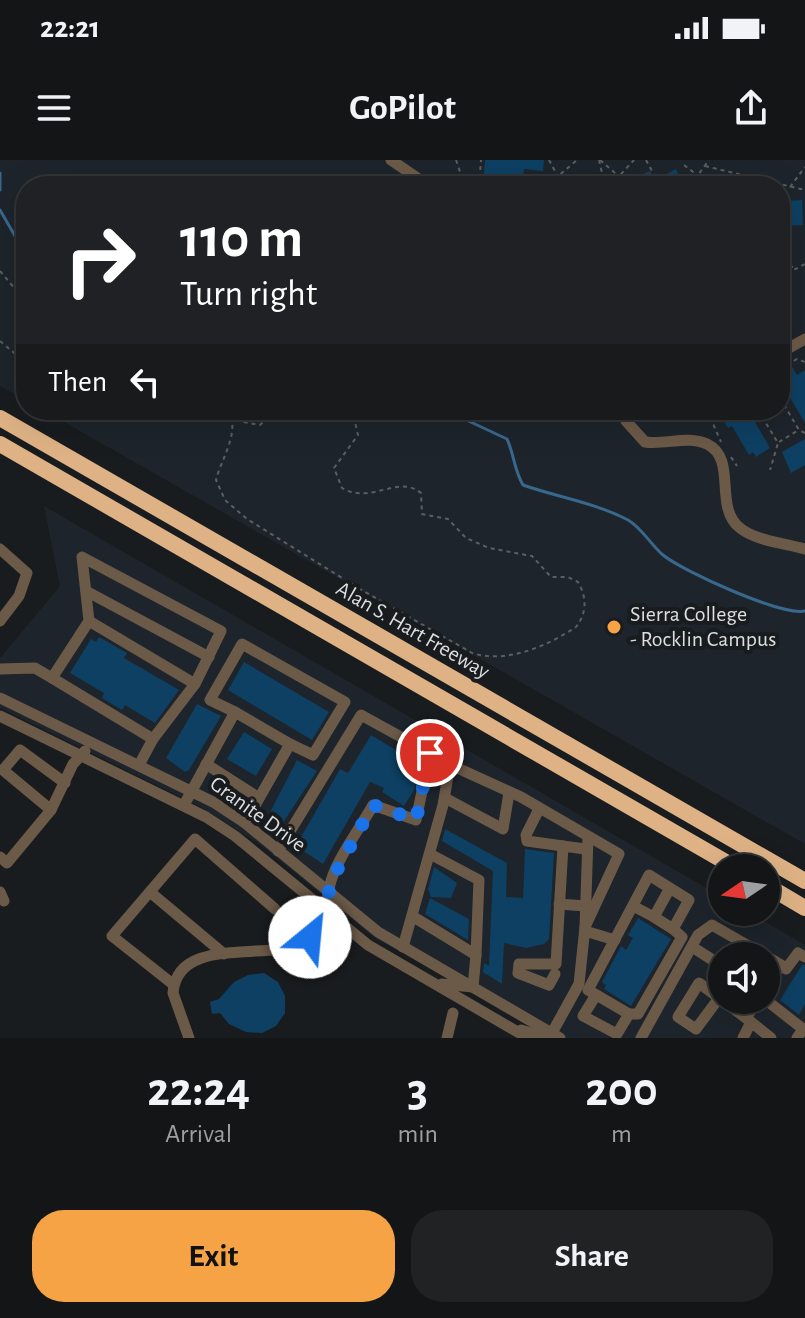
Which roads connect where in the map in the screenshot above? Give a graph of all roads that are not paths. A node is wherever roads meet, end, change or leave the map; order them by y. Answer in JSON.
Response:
{"nodes":[{"id":1,"x":391,"y":160,"type":"edge"},
{"id":2,"x":414,"y":176,"type":"edge"},
{"id":3,"x":0,"y":418,"type":"edge"},
{"id":4,"x":626,"y":420,"type":"edge"},
{"id":5,"x":0,"y":444,"type":"edge"},
{"id":6,"x":0,"y":549,"type":"edge"},
{"id":7,"x":805,"y":549,"type":"edge"},
{"id":8,"x":86,"y":591,"type":"junction"},
{"id":9,"x":0,"y":621,"type":"edge"},
{"id":10,"x":89,"y":621,"type":"junction"},
{"id":11,"x":209,"y":657,"type":"junction"},
{"id":12,"x":0,"y":669,"type":"edge"},
{"id":13,"x":52,"y":678,"type":"junction"},
{"id":14,"x":195,"y":684,"type":"junction"},
{"id":15,"x":0,"y":698,"type":"edge"},
{"id":16,"x":235,"y":712,"type":"junction"},
{"id":17,"x":0,"y":716,"type":"edge"},
{"id":18,"x":153,"y":739,"type":"junction"},
{"id":19,"x":290,"y":744,"type":"junction"},
{"id":20,"x":103,"y":749,"type":"junction"},
{"id":21,"x":80,"y":755,"type":"junction"},
{"id":22,"x":206,"y":764,"type":"junction"},
{"id":23,"x":139,"y":765,"type":"junction"},
{"id":24,"x":65,"y":783,"type":"junction"},
{"id":25,"x":192,"y":791,"type":"junction"},
{"id":26,"x":509,"y":793,"type":"junction"},
{"id":27,"x":259,"y":798,"type":"junction"},
{"id":28,"x":445,"y":798,"type":"junction"},
{"id":29,"x":184,"y":805,"type":"junction"},
{"id":30,"x":539,"y":809,"type":"junction"},
{"id":31,"x":51,"y":810,"type":"junction"},
{"id":32,"x":245,"y":823,"type":"junction"},
{"id":33,"x":586,"y":843,"type":"junction"},
{"id":34,"x":563,"y":846,"type":"junction"},
{"id":35,"x":278,"y":851,"type":"junction"},
{"id":36,"x":430,"y":854,"type":"junction"},
{"id":37,"x":712,"y":854,"type":"edge"},
{"id":38,"x":0,"y":857,"type":"edge"},
{"id":39,"x":805,"y":878,"type":"edge"},
{"id":40,"x":670,"y":888,"type":"junction"},
{"id":41,"x":150,"y":892,"type":"junction"},
{"id":42,"x":780,"y":893,"type":"edge"},
{"id":43,"x":330,"y":894,"type":"junction"},
{"id":44,"x":559,"y":904,"type":"junction"},
{"id":45,"x":585,"y":906,"type":"junction"},
{"id":46,"x":633,"y":906,"type":"junction"},
{"id":47,"x":805,"y":908,"type":"edge"},
{"id":48,"x":275,"y":909,"type":"dead end"},
{"id":49,"x":326,"y":912,"type":"junction"},
{"id":50,"x":412,"y":916,"type":"junction"},
{"id":51,"x":654,"y":917,"type":"junction"},
{"id":52,"x":585,"y":929,"type":"junction"},
{"id":53,"x":673,"y":929,"type":"junction"},
{"id":54,"x":615,"y":940,"type":"junction"},
{"id":55,"x":742,"y":942,"type":"edge"},
{"id":56,"x":292,"y":947,"type":"junction"},
{"id":57,"x":403,"y":947,"type":"junction"},
{"id":58,"x":697,"y":950,"type":"dead end"},
{"id":59,"x":328,"y":953,"type":"dead end"},
{"id":60,"x":224,"y":954,"type":"junction"},
{"id":61,"x":476,"y":955,"type":"junction"},
{"id":62,"x":708,"y":957,"type":"edge"},
{"id":63,"x":805,"y":957,"type":"edge"},
{"id":64,"x":781,"y":965,"type":"edge"},
{"id":65,"x":430,"y":981,"type":"junction"},
{"id":66,"x":174,"y":985,"type":"junction"},
{"id":67,"x":473,"y":987,"type":"junction"},
{"id":68,"x":588,"y":990,"type":"junction"},
{"id":69,"x":780,"y":1011,"type":"edge"},
{"id":70,"x":453,"y":1013,"type":"dead end"},
{"id":71,"x":629,"y":1014,"type":"junction"},
{"id":72,"x":741,"y":1014,"type":"edge"},
{"id":73,"x":752,"y":1014,"type":"edge"},
{"id":74,"x":749,"y":1020,"type":"junction"},
{"id":75,"x":508,"y":1027,"type":"junction"},
{"id":76,"x":556,"y":1036,"type":"edge"},
{"id":77,"x":189,"y":1038,"type":"edge"},
{"id":78,"x":447,"y":1038,"type":"edge"},
{"id":79,"x":528,"y":1038,"type":"edge"},
{"id":80,"x":641,"y":1038,"type":"edge"},
{"id":81,"x":743,"y":1038,"type":"edge"},
{"id":82,"x":771,"y":1038,"type":"edge"},
{"id":83,"x":797,"y":1038,"type":"edge"}],
"edges":[{"from":1,"to":2,"type":"street"},
{"from":3,"to":39,"type":"highway","name":"Alan S. Hart Freeway"},
{"from":4,"to":7,"type":"street"},
{"from":5,"to":37,"type":"highway","name":"Alan S. Hart Freeway"},
{"from":6,"to":9,"type":"street"},
{"from":8,"to":10,"type":"street"},
{"from":8,"to":11,"type":"street"},
{"from":8,"to":11,"type":"street"},
{"from":10,"to":13,"type":"street"},
{"from":10,"to":14,"type":"street"},
{"from":11,"to":14,"type":"street"},
{"from":12,"to":13,"type":"street"},
{"from":13,"to":18,"type":"street"},
{"from":14,"to":18,"type":"street"},
{"from":15,"to":20,"type":"street","name":"Granite Drive"},
{"from":16,"to":19,"type":"street"},
{"from":16,"to":19,"type":"street"},
{"from":16,"to":22,"type":"street"},
{"from":17,"to":21,"type":"street","name":"Granite Drive"},
{"from":18,"to":23,"type":"street"},
{"from":19,"to":27,"type":"street"},
{"from":20,"to":21,"type":"street"},
{"from":20,"to":23,"type":"street","name":"Granite Drive"},
{"from":21,"to":24,"type":"street"},
{"from":21,"to":29,"type":"street","name":"Granite Drive"},
{"from":22,"to":25,"type":"street"},
{"from":22,"to":27,"type":"street"},
{"from":23,"to":25,"type":"street","name":"Granite Drive"},
{"from":24,"to":31,"type":"street"},
{"from":24,"to":31,"type":"street"},
{"from":25,"to":29,"type":"street"},
{"from":25,"to":32,"type":"street","name":"Granite Drive"},
{"from":26,"to":28,"type":"street"},
{"from":26,"to":28,"type":"street"},
{"from":26,"to":30,"type":"street"},
{"from":27,"to":32,"type":"street"},
{"from":28,"to":36,"type":"street"},
{"from":29,"to":49,"type":"street","name":"Granite Drive"},
{"from":30,"to":33,"type":"street"},
{"from":30,"to":34,"type":"street"},
{"from":31,"to":38,"type":"street"},
{"from":32,"to":35,"type":"street","name":"Granite Drive"},
{"from":33,"to":34,"type":"street"},
{"from":33,"to":45,"type":"street"},
{"from":33,"to":52,"type":"street"},
{"from":34,"to":44,"type":"street"},
{"from":35,"to":43,"type":"street","name":"Granite Drive"},
{"from":35,"to":43,"type":"street"},
{"from":36,"to":50,"type":"street"},
{"from":36,"to":61,"type":"street"},
{"from":40,"to":46,"type":"street"},
{"from":40,"to":51,"type":"street"},
{"from":40,"to":53,"type":"street"},
{"from":41,"to":48,"type":"street"},
{"from":41,"to":60,"type":"street"},
{"from":41,"to":66,"type":"street"},
{"from":42,"to":47,"type":"highway"},
{"from":43,"to":49,"type":"street"},
{"from":43,"to":57,"type":"street","name":"Granite Drive"},
{"from":44,"to":45,"type":"street"},
{"from":44,"to":68,"type":"street"},
{"from":45,"to":52,"type":"street"},
{"from":46,"to":51,"type":"street"},
{"from":46,"to":54,"type":"street"},
{"from":49,"to":56,"type":"street"},
{"from":49,"to":65,"type":"street","name":"Granite Drive"},
{"from":50,"to":57,"type":"street"},
{"from":50,"to":61,"type":"street"},
{"from":51,"to":53,"type":"street"},
{"from":52,"to":54,"type":"street"},
{"from":52,"to":68,"type":"street"},
{"from":53,"to":71,"type":"street"},
{"from":54,"to":68,"type":"street"},
{"from":55,"to":80,"type":"street"},
{"from":56,"to":59,"type":"street"},
{"from":56,"to":60,"type":"street"},
{"from":57,"to":67,"type":"street","name":"Granite Drive"},
{"from":58,"to":62,"type":"street"},
{"from":60,"to":66,"type":"street"},
{"from":61,"to":67,"type":"street"},
{"from":63,"to":64,"type":"street"},
{"from":65,"to":67,"type":"street"},
{"from":65,"to":75,"type":"street","name":"Granite Drive"},
{"from":66,"to":77,"type":"street"},
{"from":67,"to":76,"type":"street","name":"Granite Drive"},
{"from":68,"to":71,"type":"street"},
{"from":68,"to":71,"type":"street"},
{"from":68,"to":76,"type":"street"},
{"from":69,"to":83,"type":"street"},
{"from":70,"to":78,"type":"street"},
{"from":72,"to":74,"type":"street"},
{"from":73,"to":74,"type":"street"},
{"from":74,"to":81,"type":"street"},
{"from":74,"to":82,"type":"street"},
{"from":75,"to":76,"type":"street"},
{"from":75,"to":79,"type":"street","name":"Granite Drive"}]}
